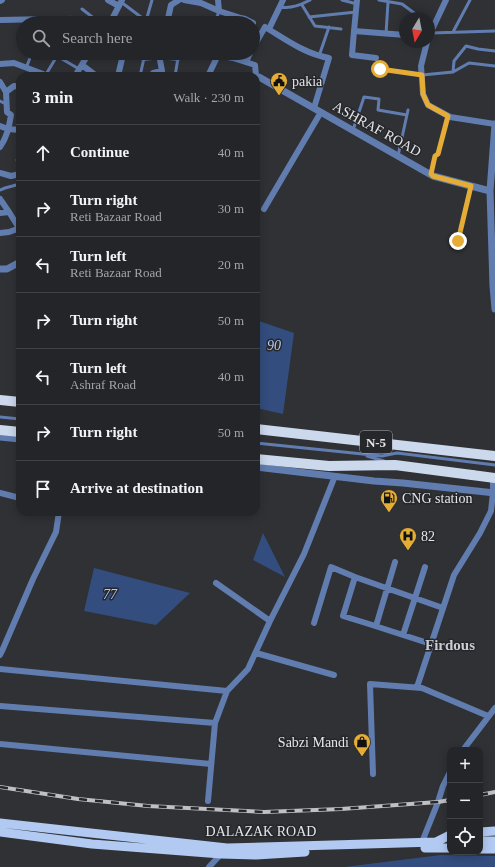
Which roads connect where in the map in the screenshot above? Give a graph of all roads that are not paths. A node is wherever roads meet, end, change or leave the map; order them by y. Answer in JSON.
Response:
{"nodes":[{"id":1,"x":108,"y":0,"type":"edge"},
{"id":2,"x":152,"y":0,"type":"edge"},
{"id":3,"x":179,"y":0,"type":"edge"},
{"id":4,"x":184,"y":0,"type":"edge"},
{"id":5,"x":218,"y":0,"type":"edge"},
{"id":6,"x":275,"y":0,"type":"edge"},
{"id":7,"x":310,"y":0,"type":"edge"},
{"id":8,"x":342,"y":0,"type":"edge"},
{"id":9,"x":380,"y":0,"type":"edge"},
{"id":10,"x":446,"y":0,"type":"edge"},
{"id":11,"x":470,"y":0,"type":"edge"},
{"id":12,"x":357,"y":2,"type":"edge"},
{"id":13,"x":388,"y":2,"type":"junction"},
{"id":14,"x":120,"y":3,"type":"edge"},
{"id":15,"x":282,"y":3,"type":"edge"},
{"id":16,"x":302,"y":5,"type":"junction"},
{"id":17,"x":82,"y":9,"type":"dead end"},
{"id":18,"x":219,"y":11,"type":"junction"},
{"id":19,"x":356,"y":12,"type":"junction"},
{"id":20,"x":413,"y":12,"type":"edge"},
{"id":21,"x":91,"y":16,"type":"edge"},
{"id":22,"x":114,"y":16,"type":"edge"},
{"id":23,"x":139,"y":16,"type":"edge"},
{"id":24,"x":149,"y":16,"type":"edge"},
{"id":25,"x":169,"y":16,"type":"edge"},
{"id":26,"x":217,"y":16,"type":"edge"},
{"id":27,"x":229,"y":16,"type":"edge"},
{"id":28,"x":309,"y":17,"type":"junction"},
{"id":29,"x":0,"y":20,"type":"edge"},
{"id":30,"x":16,"y":20,"type":"edge"},
{"id":31,"x":435,"y":21,"type":"edge"},
{"id":32,"x":260,"y":26,"type":"edge"},
{"id":33,"x":329,"y":28,"type":"junction"},
{"id":34,"x":266,"y":29,"type":"junction"},
{"id":35,"x":341,"y":29,"type":"dead end"},
{"id":36,"x":435,"y":30,"type":"edge"},
{"id":37,"x":354,"y":31,"type":"junction"},
{"id":38,"x":495,"y":31,"type":"edge"},
{"id":39,"x":453,"y":32,"type":"junction"},
{"id":40,"x":386,"y":34,"type":"junction"},
{"id":41,"x":399,"y":35,"type":"edge"},
{"id":42,"x":260,"y":38,"type":"edge"},
{"id":43,"x":426,"y":48,"type":"edge"},
{"id":44,"x":495,"y":51,"type":"edge"},
{"id":45,"x":319,"y":56,"type":"junction"},
{"id":46,"x":376,"y":58,"type":"dead end"},
{"id":47,"x":29,"y":60,"type":"edge"},
{"id":48,"x":55,"y":60,"type":"edge"},
{"id":49,"x":65,"y":60,"type":"edge"},
{"id":50,"x":84,"y":60,"type":"edge"},
{"id":51,"x":122,"y":60,"type":"edge"},
{"id":52,"x":142,"y":60,"type":"edge"},
{"id":53,"x":160,"y":60,"type":"edge"},
{"id":54,"x":178,"y":60,"type":"edge"},
{"id":55,"x":216,"y":60,"type":"edge"},
{"id":56,"x":241,"y":60,"type":"edge"},
{"id":57,"x":246,"y":62,"type":"joint"},
{"id":58,"x":0,"y":64,"type":"edge"},
{"id":59,"x":495,"y":66,"type":"edge"},
{"id":60,"x":80,"y":67,"type":"junction"},
{"id":61,"x":26,"y":68,"type":"junction"},
{"id":62,"x":380,"y":69,"type":"dead end"},
{"id":63,"x":36,"y":72,"type":"edge"},
{"id":64,"x":48,"y":72,"type":"edge"},
{"id":65,"x":77,"y":72,"type":"edge"},
{"id":66,"x":89,"y":72,"type":"edge"},
{"id":67,"x":119,"y":72,"type":"edge"},
{"id":68,"x":140,"y":72,"type":"edge"},
{"id":69,"x":158,"y":72,"type":"edge"},
{"id":70,"x":176,"y":72,"type":"edge"},
{"id":71,"x":210,"y":72,"type":"edge"},
{"id":72,"x":256,"y":72,"type":"edge"},
{"id":73,"x":453,"y":72,"type":"junction"},
{"id":74,"x":422,"y":75,"type":"junction"},
{"id":75,"x":260,"y":77,"type":"edge"},
{"id":76,"x":0,"y":82,"type":"edge"},
{"id":77,"x":16,"y":86,"type":"edge"},
{"id":78,"x":6,"y":92,"type":"junction"},
{"id":79,"x":0,"y":101,"type":"edge"},
{"id":80,"x":6,"y":104,"type":"junction"},
{"id":81,"x":314,"y":108,"type":"junction"},
{"id":82,"x":408,"y":110,"type":"dead end"},
{"id":83,"x":321,"y":112,"type":"junction"},
{"id":84,"x":407,"y":115,"type":"junction"},
{"id":85,"x":448,"y":116,"type":"junction"},
{"id":86,"x":495,"y":124,"type":"edge"},
{"id":87,"x":0,"y":126,"type":"edge"},
{"id":88,"x":8,"y":129,"type":"junction"},
{"id":89,"x":16,"y":130,"type":"edge"},
{"id":90,"x":353,"y":130,"type":"junction"},
{"id":91,"x":0,"y":147,"type":"edge"},
{"id":92,"x":398,"y":156,"type":"junction"},
{"id":93,"x":0,"y":173,"type":"edge"},
{"id":94,"x":431,"y":174,"type":"junction"},
{"id":95,"x":16,"y":175,"type":"edge"},
{"id":96,"x":16,"y":185,"type":"edge"},
{"id":97,"x":471,"y":186,"type":"junction"},
{"id":98,"x":0,"y":190,"type":"edge"},
{"id":99,"x":490,"y":191,"type":"junction"},
{"id":100,"x":0,"y":200,"type":"edge"},
{"id":101,"x":264,"y":210,"type":"dead end"},
{"id":102,"x":9,"y":212,"type":"junction"},
{"id":103,"x":0,"y":213,"type":"edge"},
{"id":104,"x":16,"y":222,"type":"edge"},
{"id":105,"x":16,"y":229,"type":"edge"},
{"id":106,"x":0,"y":233,"type":"edge"},
{"id":107,"x":458,"y":241,"type":"dead end"},
{"id":108,"x":493,"y":254,"type":"edge"},
{"id":109,"x":16,"y":264,"type":"edge"},
{"id":110,"x":0,"y":269,"type":"edge"},
{"id":111,"x":495,"y":309,"type":"edge"},
{"id":112,"x":0,"y":400,"type":"edge"},
{"id":113,"x":16,"y":402,"type":"edge"},
{"id":114,"x":0,"y":417,"type":"edge"},
{"id":115,"x":16,"y":419,"type":"edge"},
{"id":116,"x":260,"y":429,"type":"edge"},
{"id":117,"x":0,"y":430,"type":"edge"},
{"id":118,"x":16,"y":432,"type":"edge"},
{"id":119,"x":0,"y":437,"type":"edge"},
{"id":120,"x":16,"y":439,"type":"edge"},
{"id":121,"x":260,"y":443,"type":"edge"},
{"id":122,"x":357,"y":453,"type":"junction"},
{"id":123,"x":495,"y":456,"type":"edge"},
{"id":124,"x":260,"y":459,"type":"edge"},
{"id":125,"x":495,"y":465,"type":"edge"},
{"id":126,"x":260,"y":467,"type":"edge"},
{"id":127,"x":335,"y":476,"type":"junction"},
{"id":128,"x":494,"y":479,"type":"edge"},
{"id":129,"x":0,"y":493,"type":"edge"},
{"id":130,"x":494,"y":493,"type":"edge"},
{"id":131,"x":16,"y":497,"type":"edge"},
{"id":132,"x":58,"y":516,"type":"edge"},
{"id":133,"x":395,"y":562,"type":"dead end"},
{"id":134,"x":425,"y":567,"type":"dead end"},
{"id":135,"x":355,"y":577,"type":"junction"},
{"id":136,"x":216,"y":583,"type":"dead end"},
{"id":137,"x":388,"y":588,"type":"junction"},
{"id":138,"x":415,"y":598,"type":"junction"},
{"id":139,"x":443,"y":608,"type":"junction"},
{"id":140,"x":270,"y":621,"type":"junction"},
{"id":141,"x":314,"y":623,"type":"dead end"},
{"id":142,"x":376,"y":626,"type":"junction"},
{"id":143,"x":403,"y":635,"type":"junction"},
{"id":144,"x":431,"y":644,"type":"junction"},
{"id":145,"x":256,"y":653,"type":"junction"},
{"id":146,"x":0,"y":655,"type":"edge"},
{"id":147,"x":0,"y":669,"type":"edge"},
{"id":148,"x":334,"y":675,"type":"dead end"},
{"id":149,"x":417,"y":687,"type":"junction"},
{"id":150,"x":227,"y":691,"type":"junction"},
{"id":151,"x":0,"y":706,"type":"edge"},
{"id":152,"x":495,"y":708,"type":"edge"},
{"id":153,"x":488,"y":716,"type":"junction"},
{"id":154,"x":215,"y":723,"type":"junction"},
{"id":155,"x":0,"y":744,"type":"edge"},
{"id":156,"x":465,"y":747,"type":"edge"},
{"id":157,"x":211,"y":764,"type":"junction"},
{"id":158,"x":373,"y":774,"type":"dead end"},
{"id":159,"x":447,"y":778,"type":"edge"},
{"id":160,"x":208,"y":801,"type":"dead end"},
{"id":161,"x":0,"y":823,"type":"edge"},
{"id":162,"x":495,"y":831,"type":"edge"},
{"id":163,"x":0,"y":832,"type":"edge"},
{"id":164,"x":483,"y":832,"type":"edge"},
{"id":165,"x":447,"y":836,"type":"edge"},
{"id":166,"x":447,"y":841,"type":"edge"},
{"id":167,"x":483,"y":841,"type":"edge"},
{"id":168,"x":495,"y":841,"type":"edge"},
{"id":169,"x":422,"y":842,"type":"junction"},
{"id":170,"x":436,"y":842,"type":"junction"},
{"id":171,"x":447,"y":848,"type":"edge"},
{"id":172,"x":483,"y":849,"type":"edge"},
{"id":173,"x":495,"y":849,"type":"edge"},
{"id":174,"x":224,"y":851,"type":"junction"},
{"id":175,"x":208,"y":867,"type":"edge"}],
"edges":[{"from":1,"to":14,"type":"street"},
{"from":2,"to":24,"type":"lane"},
{"from":3,"to":25,"type":"street"},
{"from":4,"to":18,"type":"street"},
{"from":5,"to":18,"type":"street"},
{"from":6,"to":15,"type":"street"},
{"from":7,"to":16,"type":"lane"},
{"from":8,"to":12,"type":"lane"},
{"from":9,"to":13,"type":"lane"},
{"from":10,"to":31,"type":"street"},
{"from":11,"to":39,"type":"lane"},
{"from":12,"to":19,"type":"street"},
{"from":13,"to":20,"type":"lane"},
{"from":13,"to":40,"type":"lane"},
{"from":14,"to":22,"type":"street"},
{"from":14,"to":23,"type":"lane"},
{"from":15,"to":16,"type":"lane"},
{"from":15,"to":34,"type":"street"},
{"from":16,"to":28,"type":"lane"},
{"from":17,"to":21,"type":"lane"},
{"from":18,"to":26,"type":"lane"},
{"from":18,"to":27,"type":"street"},
{"from":19,"to":28,"type":"lane"},
{"from":19,"to":37,"type":"street"},
{"from":28,"to":33,"type":"lane"},
{"from":29,"to":30,"type":"street"},
{"from":32,"to":34,"type":"street"},
{"from":33,"to":35,"type":"lane"},
{"from":33,"to":45,"type":"lane"},
{"from":34,"to":42,"type":"street"},
{"from":34,"to":45,"type":"street"},
{"from":36,"to":39,"type":"lane"},
{"from":37,"to":40,"type":"street"},
{"from":37,"to":46,"type":"street"},
{"from":38,"to":39,"type":"lane"},
{"from":40,"to":41,"type":"street"},
{"from":43,"to":74,"type":"street"},
{"from":44,"to":73,"type":"lane"},
{"from":45,"to":81,"type":"street"},
{"from":47,"to":61,"type":"lane"},
{"from":48,"to":64,"type":"lane"},
{"from":49,"to":60,"type":"lane"},
{"from":50,"to":60,"type":"street"},
{"from":51,"to":67,"type":"street"},
{"from":52,"to":68,"type":"lane"},
{"from":53,"to":69,"type":"street"},
{"from":54,"to":70,"type":"lane"},
{"from":55,"to":71,"type":"street"},
{"from":56,"to":57,"type":"street"},
{"from":57,"to":72,"type":"street"},
{"from":58,"to":61,"type":"street"},
{"from":59,"to":73,"type":"lane"},
{"from":60,"to":65,"type":"street"},
{"from":60,"to":66,"type":"street"},
{"from":61,"to":63,"type":"street"},
{"from":62,"to":74,"type":"lane"},
{"from":73,"to":74,"type":"lane"},
{"from":74,"to":85,"type":"street"},
{"from":75,"to":81,"type":"street","name":"ASHRAF ROAD"},
{"from":76,"to":78,"type":"street"},
{"from":77,"to":78,"type":"street"},
{"from":78,"to":80,"type":"street"},
{"from":79,"to":80,"type":"lane"},
{"from":80,"to":88,"type":"street"},
{"from":81,"to":83,"type":"street","name":"ASHRAF ROAD"},
{"from":82,"to":84,"type":"lane"},
{"from":83,"to":90,"type":"street","name":"ASHRAF ROAD"},
{"from":83,"to":101,"type":"street"},
{"from":84,"to":90,"type":"lane"},
{"from":84,"to":92,"type":"lane"},
{"from":85,"to":86,"type":"street"},
{"from":85,"to":94,"type":"lane"},
{"from":86,"to":99,"type":"street"},
{"from":87,"to":88,"type":"street"},
{"from":88,"to":89,"type":"street"},
{"from":88,"to":91,"type":"street"},
{"from":90,"to":92,"type":"street","name":"ASHRAF ROAD"},
{"from":92,"to":94,"type":"street","name":"ASHRAF ROAD"},
{"from":93,"to":95,"type":"street"},
{"from":94,"to":97,"type":"street","name":"ASHRAF ROAD"},
{"from":96,"to":98,"type":"lane"},
{"from":97,"to":99,"type":"street","name":"ASHRAF ROAD"},
{"from":97,"to":107,"type":"lane"},
{"from":99,"to":108,"type":"street"},
{"from":100,"to":102,"type":"street"},
{"from":102,"to":103,"type":"street"},
{"from":102,"to":104,"type":"street"},
{"from":105,"to":106,"type":"street"},
{"from":108,"to":111,"type":"street"},
{"from":109,"to":110,"type":"street"},
{"from":112,"to":113,"type":"highway"},
{"from":114,"to":115,"type":"lane"},
{"from":116,"to":123,"type":"highway","number":"N-5"},
{"from":117,"to":118,"type":"highway"},
{"from":119,"to":120,"type":"street"},
{"from":121,"to":122,"type":"lane"},
{"from":122,"to":125,"type":"lane"},
{"from":122,"to":128,"type":"lane"},
{"from":124,"to":128,"type":"highway","number":"N-5","bridge":true},
{"from":126,"to":127,"type":"street"},
{"from":127,"to":130,"type":"street"},
{"from":127,"to":140,"type":"street"},
{"from":128,"to":130,"type":"street"},
{"from":129,"to":131,"type":"street"},
{"from":130,"to":139,"type":"street"},
{"from":132,"to":146,"type":"street"},
{"from":133,"to":137,"type":"street"},
{"from":134,"to":138,"type":"street"},
{"from":135,"to":137,"type":"street"},
{"from":135,"to":141,"type":"street"},
{"from":135,"to":142,"type":"street"},
{"from":136,"to":140,"type":"street"},
{"from":137,"to":138,"type":"street"},
{"from":137,"to":142,"type":"street"},
{"from":138,"to":139,"type":"street"},
{"from":138,"to":143,"type":"street"},
{"from":139,"to":144,"type":"street"},
{"from":140,"to":145,"type":"street"},
{"from":142,"to":143,"type":"street"},
{"from":143,"to":144,"type":"street"},
{"from":144,"to":149,"type":"street"},
{"from":145,"to":148,"type":"street"},
{"from":145,"to":150,"type":"street"},
{"from":147,"to":150,"type":"street"},
{"from":149,"to":153,"type":"street"},
{"from":149,"to":158,"type":"street"},
{"from":150,"to":154,"type":"street"},
{"from":151,"to":154,"type":"street"},
{"from":152,"to":153,"type":"street"},
{"from":153,"to":156,"type":"street"},
{"from":154,"to":157,"type":"street"},
{"from":155,"to":157,"type":"street"},
{"from":157,"to":160,"type":"street"},
{"from":159,"to":169,"type":"street"},
{"from":161,"to":174,"type":"main road","name":"DALAZAK ROAD"},
{"from":162,"to":164,"type":"main road"},
{"from":163,"to":174,"type":"main road","name":"DALAZAK ROAD"},
{"from":165,"to":170,"type":"main road","name":"DALAZAK ROAD"},
{"from":166,"to":170,"type":"main road"},
{"from":167,"to":168,"type":"main road"},
{"from":169,"to":170,"type":"main road","name":"DALAZAK ROAD"},
{"from":169,"to":174,"type":"main road","name":"DALAZAK ROAD"},
{"from":171,"to":174,"type":"main road","name":"DALAZAK ROAD"},
{"from":172,"to":173,"type":"main road"},
{"from":174,"to":175,"type":"street"}]}
